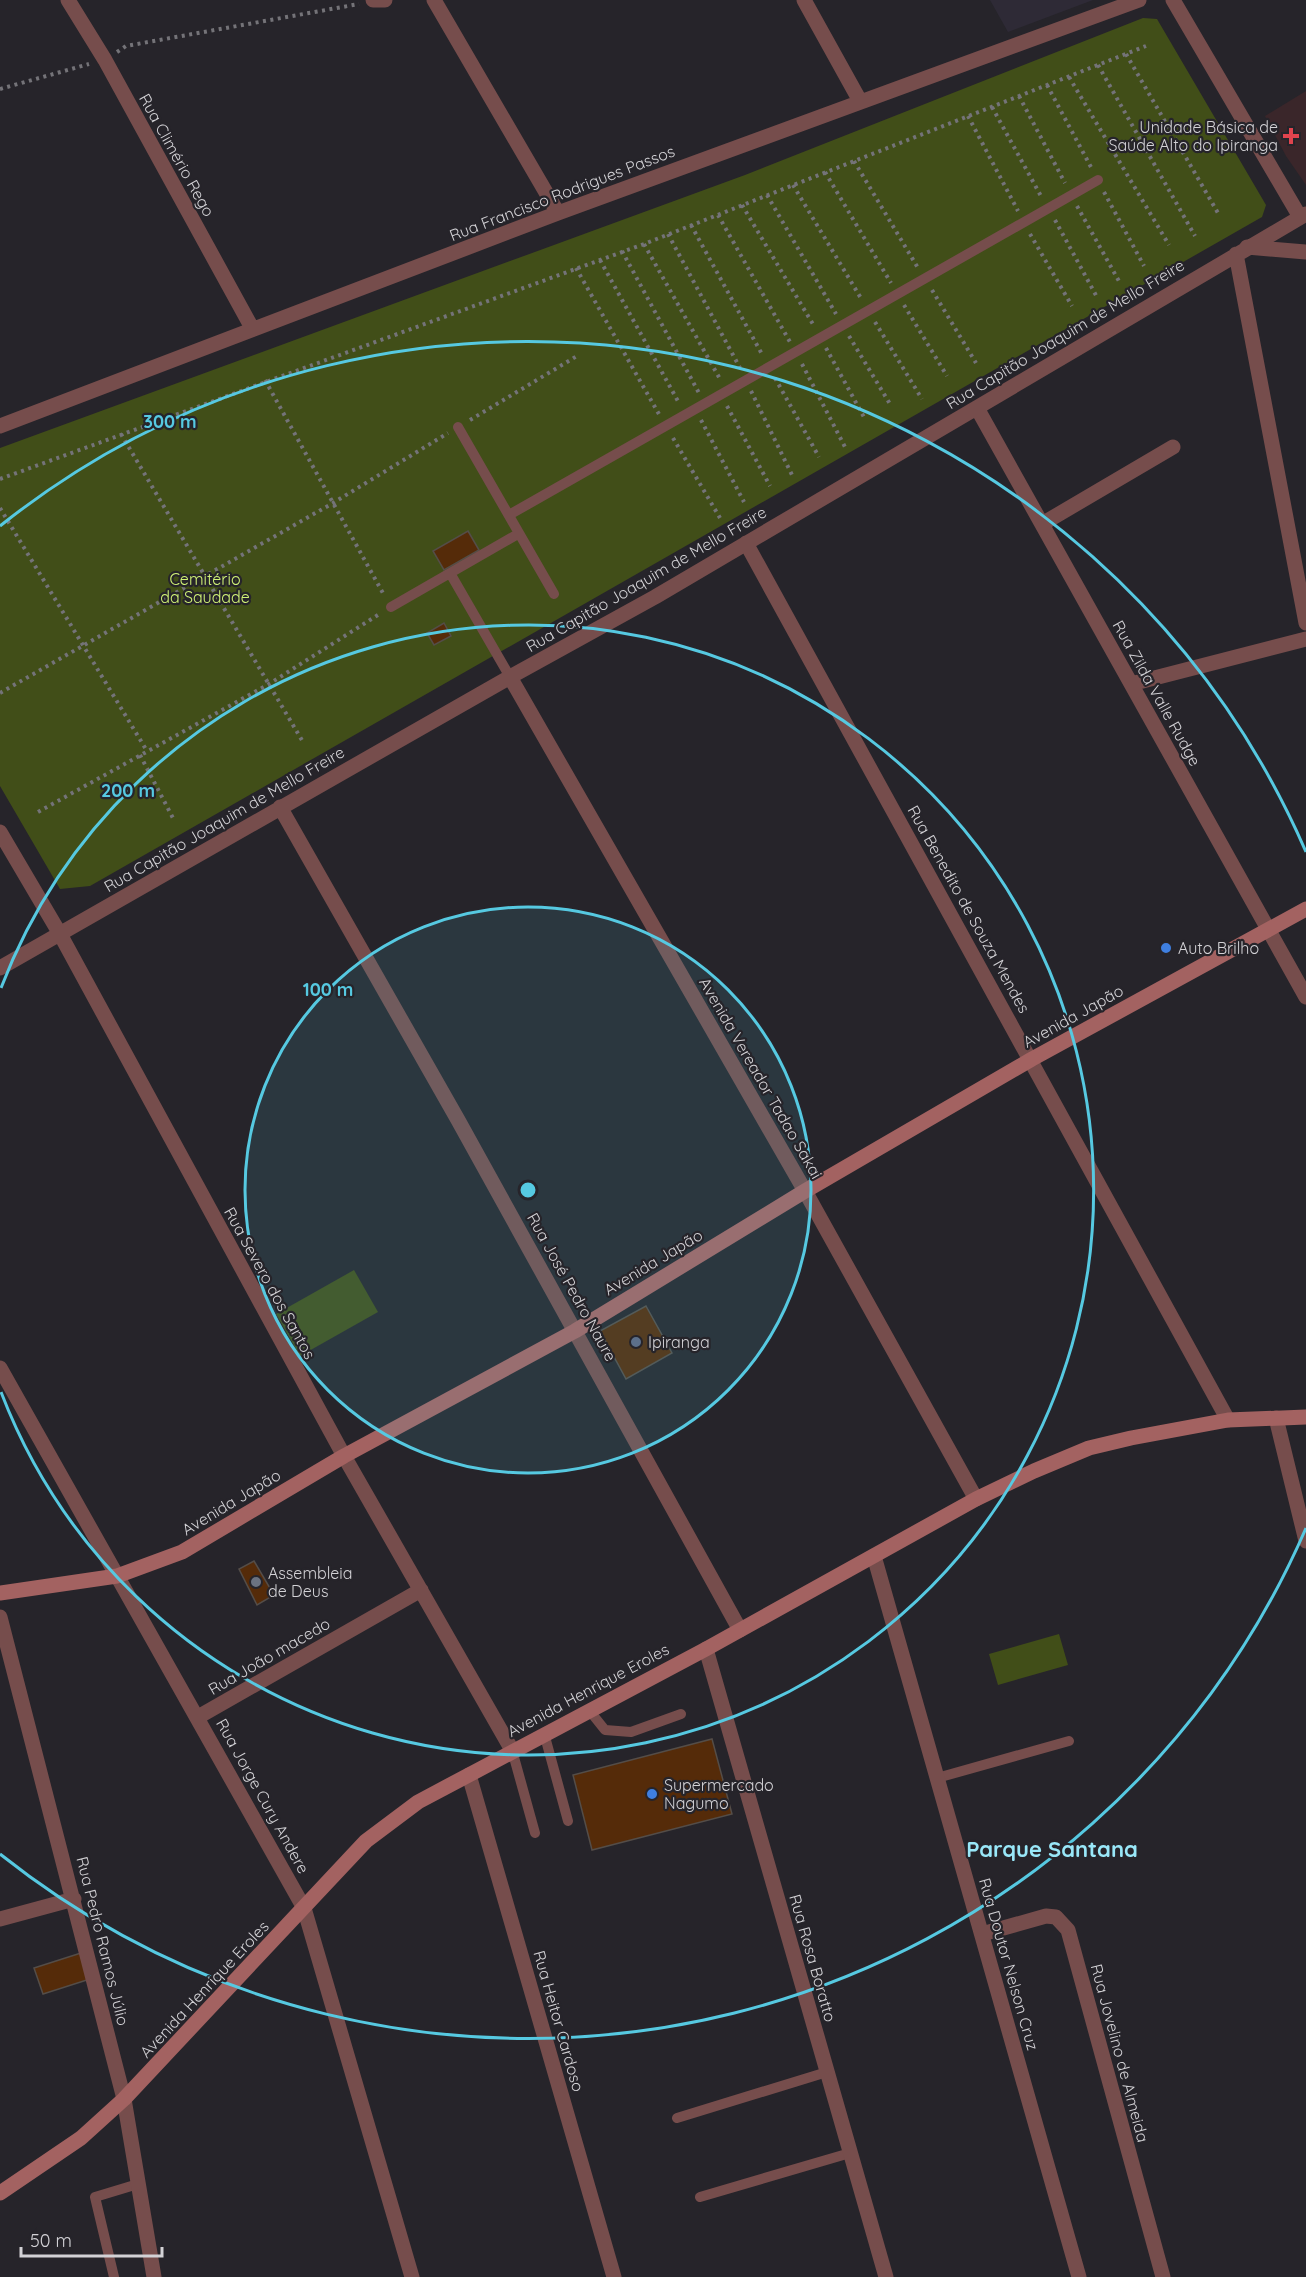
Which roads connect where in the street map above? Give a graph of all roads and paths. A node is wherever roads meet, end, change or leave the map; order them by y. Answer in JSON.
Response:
{"nodes":[{"id":1,"x":68,"y":0,"type":"edge"},
{"id":2,"x":434,"y":0,"type":"edge"},
{"id":3,"x":804,"y":0,"type":"edge"},
{"id":4,"x":1138,"y":0,"type":"edge"},
{"id":5,"x":1173,"y":0,"type":"edge"},
{"id":6,"x":377,"y":1,"type":"edge"},
{"id":7,"x":1146,"y":46,"type":"dead end"},
{"id":8,"x":1126,"y":54,"type":"junction"},
{"id":9,"x":105,"y":60,"type":"junction"},
{"id":10,"x":1098,"y":65,"type":"junction"},
{"id":11,"x":1069,"y":76,"type":"junction"},
{"id":12,"x":0,"y":89,"type":"edge"},
{"id":13,"x":860,"y":101,"type":"junction"},
{"id":14,"x":854,"y":161,"type":"junction"},
{"id":15,"x":825,"y":172,"type":"junction"},
{"id":16,"x":1098,"y":180,"type":"dead end"},
{"id":17,"x":793,"y":185,"type":"junction"},
{"id":18,"x":767,"y":195,"type":"junction"},
{"id":19,"x":742,"y":205,"type":"junction"},
{"id":20,"x":558,"y":213,"type":"junction"},
{"id":21,"x":1218,"y":213,"type":"dead end"},
{"id":22,"x":718,"y":214,"type":"junction"},
{"id":23,"x":1303,"y":216,"type":"edge"},
{"id":24,"x":691,"y":225,"type":"junction"},
{"id":25,"x":668,"y":234,"type":"junction"},
{"id":26,"x":1195,"y":236,"type":"dead end"},
{"id":27,"x":644,"y":243,"type":"junction"},
{"id":28,"x":1169,"y":246,"type":"dead end"},
{"id":29,"x":622,"y":251,"type":"junction"},
{"id":30,"x":1241,"y":251,"type":"junction"},
{"id":31,"x":1306,"y":252,"type":"edge"},
{"id":32,"x":600,"y":260,"type":"junction"},
{"id":33,"x":576,"y":268,"type":"junction"},
{"id":34,"x":925,"y":279,"type":"junction"},
{"id":35,"x":898,"y":294,"type":"junction"},
{"id":36,"x":868,"y":311,"type":"junction"},
{"id":37,"x":843,"y":325,"type":"junction"},
{"id":38,"x":252,"y":328,"type":"junction"},
{"id":39,"x":821,"y":338,"type":"junction"},
{"id":40,"x":795,"y":352,"type":"junction"},
{"id":41,"x":976,"y":363,"type":"dead end"},
{"id":42,"x":769,"y":367,"type":"junction"},
{"id":43,"x":947,"y":376,"type":"dead end"},
{"id":44,"x":265,"y":380,"type":"junction"},
{"id":45,"x":746,"y":380,"type":"junction"},
{"id":46,"x":724,"y":393,"type":"junction"},
{"id":47,"x":922,"y":399,"type":"dead end"},
{"id":48,"x":890,"y":404,"type":"dead end"},
{"id":49,"x":976,"y":408,"type":"junction"},
{"id":50,"x":695,"y":409,"type":"junction"},
{"id":51,"x":865,"y":419,"type":"dead end"},
{"id":52,"x":0,"y":426,"type":"edge"},
{"id":53,"x":665,"y":426,"type":"junction"},
{"id":54,"x":458,"y":427,"type":"dead end"},
{"id":55,"x":121,"y":434,"type":"junction"},
{"id":56,"x":845,"y":447,"type":"dead end"},
{"id":57,"x":1173,"y":447,"type":"dead end"},
{"id":58,"x":819,"y":457,"type":"dead end"},
{"id":59,"x":793,"y":477,"type":"dead end"},
{"id":60,"x":0,"y":479,"type":"edge"},
{"id":61,"x":770,"y":486,"type":"dead end"},
{"id":62,"x":744,"y":502,"type":"dead end"},
{"id":63,"x":333,"y":503,"type":"junction"},
{"id":64,"x":0,"y":508,"type":"edge"},
{"id":65,"x":509,"y":515,"type":"junction"},
{"id":66,"x":720,"y":518,"type":"dead end"},
{"id":67,"x":1042,"y":524,"type":"junction"},
{"id":68,"x":518,"y":534,"type":"junction"},
{"id":69,"x":746,"y":543,"type":"junction"},
{"id":70,"x":450,"y":573,"type":"junction"},
{"id":71,"x":206,"y":576,"type":"junction"},
{"id":72,"x":554,"y":594,"type":"dead end"},
{"id":73,"x":391,"y":607,"type":"junction"},
{"id":74,"x":1306,"y":623,"type":"edge"},
{"id":75,"x":1306,"y":639,"type":"edge"},
{"id":76,"x":84,"y":646,"type":"junction"},
{"id":77,"x":510,"y":677,"type":"junction"},
{"id":78,"x":269,"y":684,"type":"junction"},
{"id":79,"x":1131,"y":684,"type":"junction"},
{"id":80,"x":0,"y":693,"type":"edge"},
{"id":81,"x":303,"y":742,"type":"dead end"},
{"id":82,"x":147,"y":751,"type":"junction"},
{"id":83,"x":140,"y":755,"type":"junction"},
{"id":84,"x":280,"y":807,"type":"junction"},
{"id":85,"x":38,"y":812,"type":"dead end"},
{"id":86,"x":174,"y":820,"type":"dead end"},
{"id":87,"x":0,"y":832,"type":"edge"},
{"id":88,"x":1306,"y":909,"type":"edge"},
{"id":89,"x":1268,"y":929,"type":"junction"},
{"id":90,"x":60,"y":934,"type":"junction"},
{"id":91,"x":0,"y":968,"type":"edge"},
{"id":92,"x":1306,"y":997,"type":"edge"},
{"id":93,"x":1032,"y":1059,"type":"junction"},
{"id":94,"x":805,"y":1191,"type":"junction"},
{"id":95,"x":575,"y":1330,"type":"junction"},
{"id":96,"x":0,"y":1368,"type":"edge"},
{"id":97,"x":1306,"y":1417,"type":"edge"},
{"id":98,"x":1276,"y":1418,"type":"junction"},
{"id":99,"x":1228,"y":1420,"type":"junction"},
{"id":100,"x":344,"y":1455,"type":"junction"},
{"id":101,"x":976,"y":1499,"type":"junction"},
{"id":102,"x":1306,"y":1541,"type":"edge"},
{"id":103,"x":874,"y":1556,"type":"junction"},
{"id":104,"x":117,"y":1576,"type":"junction"},
{"id":105,"x":421,"y":1590,"type":"junction"},
{"id":106,"x":0,"y":1593,"type":"edge"},
{"id":107,"x":0,"y":1617,"type":"edge"},
{"id":108,"x":740,"y":1630,"type":"junction"},
{"id":109,"x":706,"y":1649,"type":"junction"},
{"id":110,"x":589,"y":1710,"type":"junction"},
{"id":111,"x":681,"y":1714,"type":"dead end"},
{"id":112,"x":198,"y":1717,"type":"junction"},
{"id":113,"x":544,"y":1733,"type":"junction"},
{"id":114,"x":1069,"y":1741,"type":"dead end"},
{"id":115,"x":512,"y":1750,"type":"junction"},
{"id":116,"x":469,"y":1774,"type":"junction"},
{"id":117,"x":937,"y":1778,"type":"junction"},
{"id":118,"x":568,"y":1821,"type":"dead end"},
{"id":119,"x":535,"y":1833,"type":"dead end"},
{"id":120,"x":74,"y":1899,"type":"junction"},
{"id":121,"x":304,"y":1908,"type":"junction"},
{"id":122,"x":0,"y":1919,"type":"edge"},
{"id":123,"x":982,"y":1934,"type":"junction"},
{"id":124,"x":827,"y":2072,"type":"junction"},
{"id":125,"x":124,"y":2099,"type":"junction"},
{"id":126,"x":677,"y":2118,"type":"dead end"},
{"id":127,"x":850,"y":2153,"type":"junction"},
{"id":128,"x":138,"y":2184,"type":"junction"},
{"id":129,"x":0,"y":2193,"type":"edge"},
{"id":130,"x":700,"y":2197,"type":"dead end"},
{"id":131,"x":114,"y":2277,"type":"edge"},
{"id":132,"x":154,"y":2277,"type":"edge"},
{"id":133,"x":412,"y":2277,"type":"edge"},
{"id":134,"x":614,"y":2277,"type":"edge"},
{"id":135,"x":886,"y":2277,"type":"edge"},
{"id":136,"x":1079,"y":2277,"type":"edge"},
{"id":137,"x":1163,"y":2277,"type":"edge"}],
"edges":[{"from":1,"to":9,"type":"street","name":"Rua Climério Rego"},
{"from":2,"to":20,"type":"street"},
{"from":3,"to":13,"type":"street"},
{"from":4,"to":13,"type":"street","name":"Rua Francisco Rodrigues Passos"},
{"from":5,"to":23,"type":"street"},
{"from":6,"to":9,"type":"path"},
{"from":7,"to":8,"type":"path"},
{"from":8,"to":10,"type":"path"},
{"from":8,"to":21,"type":"path"},
{"from":9,"to":12,"type":"path"},
{"from":9,"to":38,"type":"street","name":"Rua Climério Rego"},
{"from":10,"to":11,"type":"path"},
{"from":10,"to":26,"type":"path"},
{"from":11,"to":14,"type":"path"},
{"from":11,"to":28,"type":"path"},
{"from":13,"to":20,"type":"street","name":"Rua Francisco Rodrigues Passos"},
{"from":14,"to":15,"type":"path"},
{"from":14,"to":34,"type":"path"},
{"from":15,"to":17,"type":"path"},
{"from":15,"to":35,"type":"path"},
{"from":16,"to":34,"type":"lane"},
{"from":17,"to":18,"type":"path"},
{"from":17,"to":36,"type":"path"},
{"from":18,"to":19,"type":"path"},
{"from":18,"to":37,"type":"path"},
{"from":19,"to":22,"type":"path"},
{"from":19,"to":39,"type":"path"},
{"from":20,"to":38,"type":"street","name":"Rua Francisco Rodrigues Passos"},
{"from":22,"to":24,"type":"path"},
{"from":22,"to":40,"type":"path"},
{"from":23,"to":30,"type":"street","name":"Rua Capitão Joaquim de Mello Freire"},
{"from":24,"to":25,"type":"path"},
{"from":24,"to":42,"type":"path"},
{"from":25,"to":27,"type":"path"},
{"from":25,"to":45,"type":"path"},
{"from":27,"to":29,"type":"path"},
{"from":27,"to":46,"type":"path"},
{"from":29,"to":32,"type":"path"},
{"from":29,"to":50,"type":"path"},
{"from":30,"to":31,"type":"street"},
{"from":30,"to":49,"type":"street","name":"Rua Capitão Joaquim de Mello Freire"},
{"from":30,"to":74,"type":"street"},
{"from":32,"to":33,"type":"path"},
{"from":32,"to":50,"type":"path"},
{"from":33,"to":44,"type":"path"},
{"from":33,"to":53,"type":"path"},
{"from":34,"to":35,"type":"lane"},
{"from":34,"to":41,"type":"path"},
{"from":35,"to":36,"type":"lane"},
{"from":35,"to":43,"type":"path"},
{"from":36,"to":37,"type":"lane"},
{"from":36,"to":47,"type":"path"},
{"from":37,"to":39,"type":"lane"},
{"from":37,"to":48,"type":"path"},
{"from":38,"to":52,"type":"street","name":"Rua Francisco Rodrigues Passos"},
{"from":39,"to":40,"type":"lane"},
{"from":39,"to":51,"type":"path"},
{"from":40,"to":42,"type":"lane"},
{"from":40,"to":56,"type":"path"},
{"from":42,"to":45,"type":"lane"},
{"from":42,"to":58,"type":"path"},
{"from":44,"to":55,"type":"path"},
{"from":44,"to":63,"type":"path"},
{"from":45,"to":46,"type":"lane"},
{"from":45,"to":59,"type":"path"},
{"from":46,"to":50,"type":"lane"},
{"from":46,"to":61,"type":"path"},
{"from":49,"to":67,"type":"street","name":"Rua Zilda Valle Rudge"},
{"from":49,"to":69,"type":"street","name":"Rua Capitão Joaquim de Mello Freire"},
{"from":50,"to":53,"type":"lane"},
{"from":50,"to":62,"type":"path"},
{"from":53,"to":65,"type":"lane"},
{"from":53,"to":66,"type":"path"},
{"from":54,"to":65,"type":"lane"},
{"from":55,"to":60,"type":"path"},
{"from":55,"to":71,"type":"path"},
{"from":57,"to":67,"type":"street"},
{"from":63,"to":71,"type":"path"},
{"from":63,"to":73,"type":"path"},
{"from":64,"to":76,"type":"path"},
{"from":65,"to":68,"type":"lane"},
{"from":67,"to":79,"type":"street","name":"Rua Zilda Valle Rudge"},
{"from":68,"to":70,"type":"lane"},
{"from":68,"to":72,"type":"lane"},
{"from":69,"to":77,"type":"street","name":"Rua Capitão Joaquim de Mello Freire"},
{"from":69,"to":93,"type":"street","name":"Rua Benedito de Souza Mendes"},
{"from":70,"to":73,"type":"lane"},
{"from":70,"to":77,"type":"lane"},
{"from":71,"to":76,"type":"path"},
{"from":71,"to":78,"type":"path"},
{"from":73,"to":78,"type":"path"},
{"from":75,"to":79,"type":"street"},
{"from":76,"to":80,"type":"path"},
{"from":76,"to":82,"type":"path"},
{"from":77,"to":84,"type":"street","name":"Rua Capitão Joaquim de Mello Freire"},
{"from":77,"to":94,"type":"street","name":"Avenida Vereador Tadao Sakai"},
{"from":78,"to":81,"type":"path"},
{"from":78,"to":82,"type":"path"},
{"from":79,"to":89,"type":"street","name":"Rua Zilda Valle Rudge"},
{"from":82,"to":83,"type":"path"},
{"from":83,"to":85,"type":"path"},
{"from":83,"to":86,"type":"path"},
{"from":84,"to":90,"type":"street","name":"Rua Capitão Joaquim de Mello Freire"},
{"from":84,"to":95,"type":"street","name":"Rua José Pedro Naure"},
{"from":87,"to":90,"type":"street","name":"Rua Severo dos Santos"},
{"from":88,"to":89,"type":"main road","name":"Avenida Japão"},
{"from":89,"to":92,"type":"street","name":"Rua Zilda Valle Rudge"},
{"from":89,"to":93,"type":"main road","name":"Avenida Japão"},
{"from":90,"to":91,"type":"street","name":"Rua Capitão Joaquim de Mello Freire"},
{"from":90,"to":100,"type":"street","name":"Rua Severo dos Santos"},
{"from":93,"to":94,"type":"main road","name":"Avenida Japão"},
{"from":93,"to":99,"type":"street","name":"Rua Benedito de Souza Mendes"},
{"from":94,"to":95,"type":"main road","name":"Avenida Japão"},
{"from":94,"to":101,"type":"street","name":"Avenida Vereador Tadao Sakai"},
{"from":95,"to":100,"type":"main road","name":"Avenida Japão"},
{"from":95,"to":108,"type":"street","name":"Rua José Pedro Naure"},
{"from":96,"to":104,"type":"street","name":"Rua Jorge Cury Andere"},
{"from":97,"to":98,"type":"main road","name":"Avenida Henrique Eroles"},
{"from":98,"to":99,"type":"main road","name":"Avenida Henrique Eroles"},
{"from":98,"to":102,"type":"street"},
{"from":99,"to":101,"type":"main road","name":"Avenida Henrique Eroles"},
{"from":100,"to":104,"type":"main road","name":"Avenida Japão"},
{"from":100,"to":105,"type":"street","name":"Rua Severo dos Santos"},
{"from":101,"to":103,"type":"main road","name":"Avenida Henrique Eroles"},
{"from":103,"to":108,"type":"main road","name":"Avenida Henrique Eroles"},
{"from":103,"to":117,"type":"street","name":"Rua Doutor Nelson Cruz"},
{"from":104,"to":106,"type":"main road","name":"Avenida Japão"},
{"from":104,"to":112,"type":"street","name":"Rua Jorge Cury Andere"},
{"from":105,"to":112,"type":"street","name":"Rua João macedo"},
{"from":105,"to":115,"type":"street","name":"Rua Severo dos Santos"},
{"from":107,"to":120,"type":"street","name":"Rua Pedro Ramos Júlio"},
{"from":108,"to":109,"type":"main road","name":"Avenida Henrique Eroles"},
{"from":109,"to":110,"type":"main road","name":"Avenida Henrique Eroles"},
{"from":109,"to":124,"type":"street","name":"Rua Rosa Boratto"},
{"from":110,"to":111,"type":"lane"},
{"from":110,"to":113,"type":"main road","name":"Avenida Henrique Eroles"},
{"from":112,"to":121,"type":"street","name":"Rua Jorge Cury Andere"},
{"from":113,"to":115,"type":"main road","name":"Avenida Henrique Eroles"},
{"from":113,"to":118,"type":"lane"},
{"from":114,"to":117,"type":"lane"},
{"from":115,"to":116,"type":"main road","name":"Avenida Henrique Eroles"},
{"from":115,"to":119,"type":"lane"},
{"from":116,"to":121,"type":"main road","name":"Avenida Henrique Eroles"},
{"from":116,"to":134,"type":"street","name":"Rua Heitor Cardoso"},
{"from":117,"to":123,"type":"street","name":"Rua Doutor Nelson Cruz"},
{"from":120,"to":122,"type":"street"},
{"from":120,"to":125,"type":"street","name":"Rua Pedro Ramos Júlio"},
{"from":121,"to":125,"type":"main road","name":"Avenida Henrique Eroles"},
{"from":121,"to":133,"type":"street","name":"Rua Jorge Cury Andere"},
{"from":123,"to":136,"type":"street","name":"Rua Doutor Nelson Cruz"},
{"from":123,"to":137,"type":"street","name":"Rua Jovelino de Almeida"},
{"from":124,"to":126,"type":"lane"},
{"from":124,"to":127,"type":"street","name":"Rua Rosa Boratto"},
{"from":125,"to":128,"type":"street","name":"Rua Pedro Ramos Júlio"},
{"from":125,"to":129,"type":"main road","name":"Avenida Henrique Eroles"},
{"from":127,"to":130,"type":"lane"},
{"from":127,"to":135,"type":"street","name":"Rua Rosa Boratto"},
{"from":128,"to":131,"type":"lane"},
{"from":128,"to":132,"type":"street","name":"Rua Pedro Ramos Júlio"}]}
